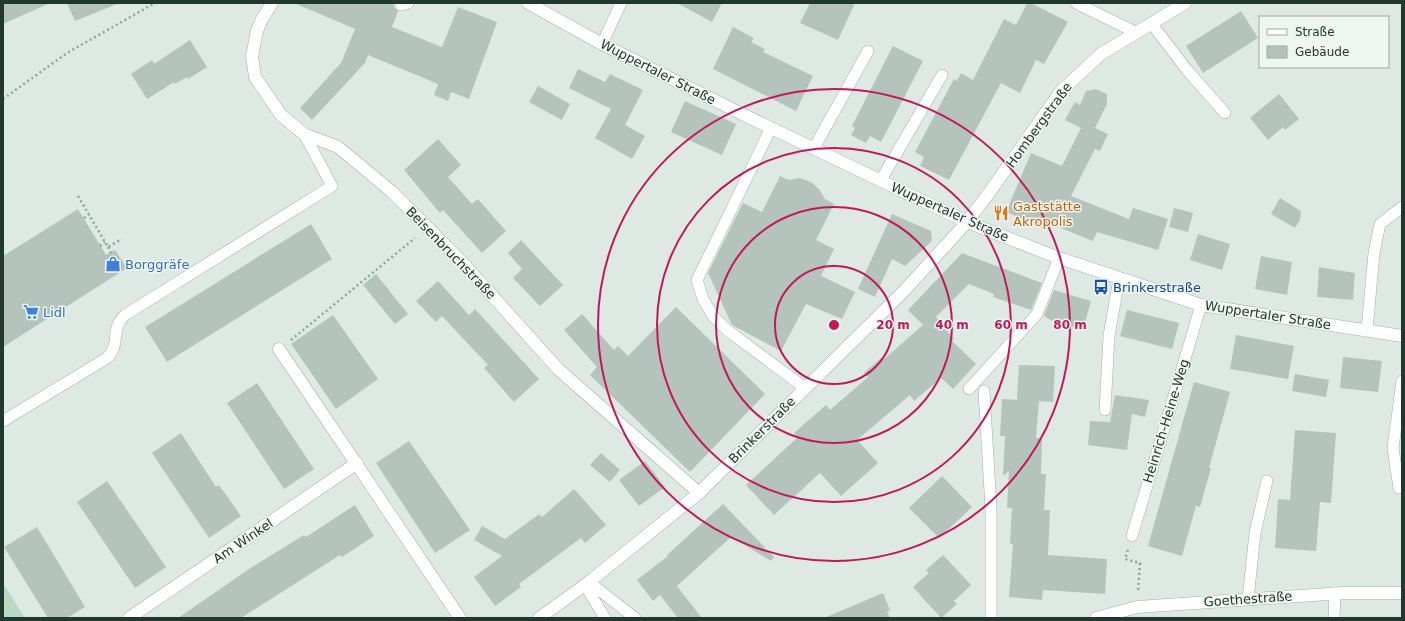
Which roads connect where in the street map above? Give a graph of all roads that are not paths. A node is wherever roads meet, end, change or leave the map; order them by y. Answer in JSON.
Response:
{"nodes":[{"id":1,"x":272,"y":3,"type":"edge"},
{"id":2,"x":528,"y":3,"type":"edge"},
{"id":3,"x":621,"y":3,"type":"edge"},
{"id":4,"x":1076,"y":3,"type":"edge"},
{"id":5,"x":1185,"y":3,"type":"edge"},
{"id":6,"x":1151,"y":23,"type":"junction"},
{"id":7,"x":1135,"y":32,"type":"junction"},
{"id":8,"x":602,"y":44,"type":"junction"},
{"id":9,"x":868,"y":51,"type":"dead end"},
{"id":10,"x":942,"y":75,"type":"dead end"},
{"id":11,"x":1225,"y":113,"type":"dead end"},
{"id":12,"x":771,"y":128,"type":"junction"},
{"id":13,"x":304,"y":134,"type":"junction"},
{"id":14,"x":814,"y":148,"type":"junction"},
{"id":15,"x":881,"y":180,"type":"junction"},
{"id":16,"x":1402,"y":207,"type":"edge"},
{"id":17,"x":967,"y":222,"type":"junction"},
{"id":18,"x":1059,"y":258,"type":"junction"},
{"id":19,"x":1119,"y":279,"type":"junction"},
{"id":20,"x":1201,"y":305,"type":"junction"},
{"id":21,"x":1367,"y":330,"type":"junction"},
{"id":22,"x":1402,"y":336,"type":"edge"},
{"id":23,"x":279,"y":350,"type":"road end"},
{"id":24,"x":1402,"y":381,"type":"edge"},
{"id":25,"x":805,"y":388,"type":"junction"},
{"id":26,"x":969,"y":389,"type":"dead end"},
{"id":27,"x":984,"y":390,"type":"dead end"},
{"id":28,"x":1105,"y":410,"type":"dead end"},
{"id":29,"x":3,"y":421,"type":"edge"},
{"id":30,"x":357,"y":463,"type":"junction"},
{"id":31,"x":1267,"y":481,"type":"dead end"},
{"id":32,"x":1399,"y":488,"type":"dead end"},
{"id":33,"x":699,"y":493,"type":"junction"},
{"id":34,"x":1132,"y":536,"type":"road end"},
{"id":35,"x":587,"y":583,"type":"junction"},
{"id":36,"x":1335,"y":593,"type":"junction"},
{"id":37,"x":1402,"y":593,"type":"edge"},
{"id":38,"x":1248,"y":599,"type":"junction"},
{"id":39,"x":129,"y":618,"type":"edge"},
{"id":40,"x":460,"y":618,"type":"edge"},
{"id":41,"x":539,"y":618,"type":"edge"},
{"id":42,"x":605,"y":618,"type":"edge"},
{"id":43,"x":635,"y":618,"type":"edge"},
{"id":44,"x":991,"y":618,"type":"edge"},
{"id":45,"x":1096,"y":618,"type":"edge"},
{"id":46,"x":1334,"y":618,"type":"edge"}],
"edges":[{"from":1,"to":13,"type":"street","name":"Beisenbruchstraße"},
{"from":2,"to":8,"type":"street","name":"Wuppertaler Straße"},
{"from":3,"to":8,"type":"lane"},
{"from":4,"to":7,"type":"lane"},
{"from":5,"to":6,"type":"street","name":"Hombergstraße"},
{"from":6,"to":7,"type":"street","name":"Hombergstraße"},
{"from":6,"to":11,"type":"lane"},
{"from":7,"to":17,"type":"street","name":"Hombergstraße"},
{"from":8,"to":12,"type":"street","name":"Wuppertaler Straße"},
{"from":9,"to":14,"type":"lane"},
{"from":10,"to":15,"type":"lane"},
{"from":12,"to":14,"type":"street","name":"Wuppertaler Straße"},
{"from":12,"to":25,"type":"lane"},
{"from":13,"to":29,"type":"lane"},
{"from":13,"to":33,"type":"street","name":"Beisenbruchstraße"},
{"from":14,"to":15,"type":"street","name":"Wuppertaler Straße"},
{"from":15,"to":17,"type":"street","name":"Wuppertaler Straße"},
{"from":16,"to":21,"type":"lane"},
{"from":17,"to":18,"type":"street","name":"Wuppertaler Straße"},
{"from":17,"to":25,"type":"street","name":"Brinkerstraße"},
{"from":18,"to":19,"type":"street","name":"Wuppertaler Straße"},
{"from":18,"to":26,"type":"lane"},
{"from":19,"to":20,"type":"street","name":"Wuppertaler Straße"},
{"from":19,"to":28,"type":"lane"},
{"from":20,"to":21,"type":"street","name":"Wuppertaler Straße"},
{"from":20,"to":34,"type":"lane","name":"Heinrich-Heine-Weg"},
{"from":21,"to":22,"type":"street","name":"Wuppertaler Straße"},
{"from":23,"to":30,"type":"street"},
{"from":24,"to":32,"type":"lane"},
{"from":25,"to":33,"type":"street","name":"Brinkerstraße"},
{"from":27,"to":44,"type":"lane"},
{"from":30,"to":39,"type":"street","name":"Am Winkel"},
{"from":30,"to":40,"type":"street"},
{"from":31,"to":38,"type":"lane"},
{"from":33,"to":35,"type":"street","name":"Brinkerstraße"},
{"from":35,"to":41,"type":"street","name":"Brinkerstraße"},
{"from":35,"to":42,"type":"lane"},
{"from":35,"to":43,"type":"lane"},
{"from":36,"to":37,"type":"street","name":"Goethestraße"},
{"from":36,"to":38,"type":"street","name":"Goethestraße"},
{"from":36,"to":46,"type":"lane"},
{"from":38,"to":45,"type":"street","name":"Goethestraße"}]}
